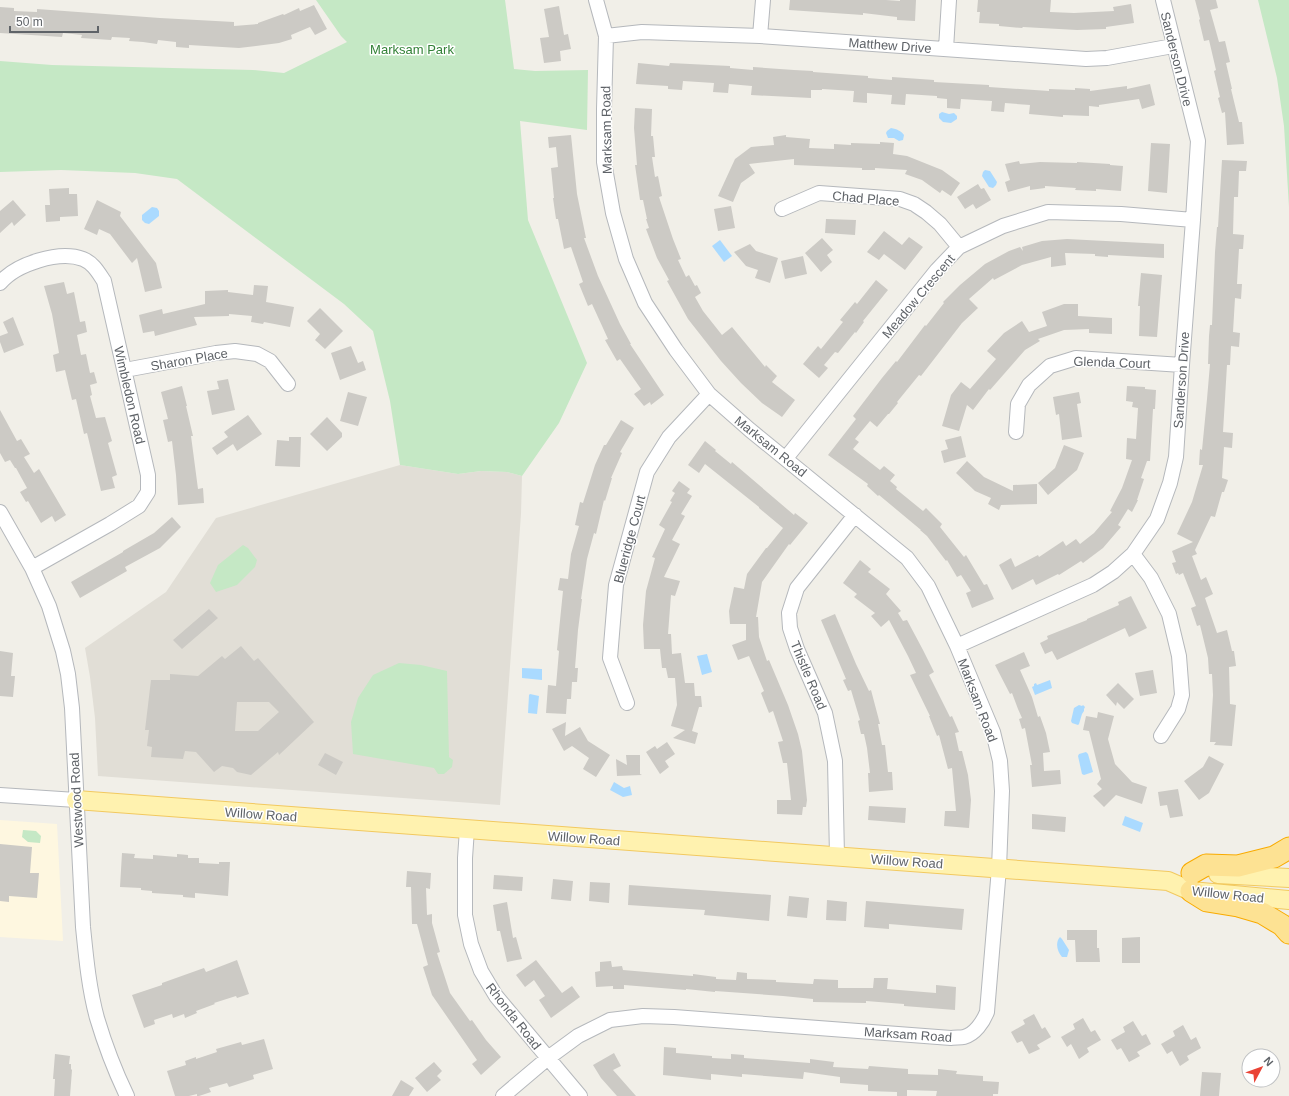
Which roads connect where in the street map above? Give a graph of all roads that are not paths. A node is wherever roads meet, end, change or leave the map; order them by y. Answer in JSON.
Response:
{"nodes":[{"id":1,"x":596,"y":0,"type":"edge"},
{"id":2,"x":763,"y":0,"type":"edge"},
{"id":3,"x":949,"y":0,"type":"edge"},
{"id":4,"x":1163,"y":0,"type":"edge"},
{"id":5,"x":606,"y":36,"type":"junction"},
{"id":6,"x":760,"y":36,"type":"junction"},
{"id":7,"x":1173,"y":46,"type":"junction"},
{"id":8,"x":946,"y":49,"type":"junction"},
{"id":9,"x":782,"y":209,"type":"dead end"},
{"id":10,"x":1193,"y":220,"type":"junction"},
{"id":11,"x":959,"y":247,"type":"junction"},
{"id":12,"x":0,"y":283,"type":"edge"},
{"id":13,"x":1182,"y":365,"type":"junction"},
{"id":14,"x":125,"y":370,"type":"junction"},
{"id":15,"x":288,"y":384,"type":"dead end"},
{"id":16,"x":710,"y":394,"type":"junction"},
{"id":17,"x":1016,"y":432,"type":"dead end"},
{"id":18,"x":786,"y":458,"type":"junction"},
{"id":19,"x":0,"y":512,"type":"edge"},
{"id":20,"x":855,"y":515,"type":"junction"},
{"id":21,"x":1133,"y":554,"type":"junction"},
{"id":22,"x":32,"y":568,"type":"junction"},
{"id":23,"x":957,"y":646,"type":"junction"},
{"id":24,"x":627,"y":704,"type":"dead end"},
{"id":25,"x":1161,"y":736,"type":"dead end"},
{"id":26,"x":0,"y":795,"type":"edge"},
{"id":27,"x":76,"y":800,"type":"junction"},
{"id":28,"x":467,"y":829,"type":"junction"},
{"id":29,"x":1289,"y":848,"type":"edge"},
{"id":30,"x":837,"y":856,"type":"junction"},
{"id":31,"x":999,"y":868,"type":"junction"},
{"id":32,"x":1289,"y":878,"type":"edge"},
{"id":33,"x":1191,"y":882,"type":"junction"},
{"id":34,"x":1289,"y":900,"type":"edge"},
{"id":35,"x":1289,"y":933,"type":"edge"},
{"id":36,"x":548,"y":1058,"type":"junction"},
{"id":37,"x":127,"y":1096,"type":"edge"},
{"id":38,"x":503,"y":1096,"type":"edge"},
{"id":39,"x":580,"y":1096,"type":"edge"}],
"edges":[{"from":1,"to":5,"type":"street","name":"Marksam Road"},
{"from":2,"to":6,"type":"street"},
{"from":3,"to":8,"type":"street"},
{"from":4,"to":7,"type":"street","name":"Sanderson Drive"},
{"from":5,"to":6,"type":"street","name":"Matthew Drive"},
{"from":5,"to":16,"type":"street","name":"Marksam Road"},
{"from":6,"to":8,"type":"street","name":"Matthew Drive"},
{"from":7,"to":8,"type":"street","name":"Matthew Drive"},
{"from":7,"to":10,"type":"street","name":"Sanderson Drive"},
{"from":9,"to":11,"type":"street","name":"Chad Place"},
{"from":10,"to":11,"type":"street","name":"Meadow Crescent"},
{"from":10,"to":13,"type":"street","name":"Sanderson Drive"},
{"from":11,"to":18,"type":"street","name":"Meadow Crescent"},
{"from":12,"to":14,"type":"street","name":"Wimbledon Road"},
{"from":13,"to":17,"type":"street","name":"Glenda Court"},
{"from":13,"to":21,"type":"street","name":"Sanderson Drive"},
{"from":14,"to":15,"type":"street","name":"Sharon Place"},
{"from":14,"to":22,"type":"street","name":"Wimbledon Road"},
{"from":16,"to":18,"type":"street","name":"Marksam Road"},
{"from":16,"to":24,"type":"street","name":"Blueridge Court"},
{"from":18,"to":20,"type":"street","name":"Marksam Road"},
{"from":19,"to":22,"type":"street","name":"Westwood Road"},
{"from":20,"to":23,"type":"street","name":"Marksam Road"},
{"from":20,"to":30,"type":"street","name":"Thistle Road"},
{"from":21,"to":23,"type":"street","name":"Sanderson Drive"},
{"from":21,"to":25,"type":"street"},
{"from":22,"to":27,"type":"street","name":"Westwood Road"},
{"from":23,"to":31,"type":"street","name":"Marksam Road"},
{"from":26,"to":27,"type":"street","name":"Willow Road"},
{"from":27,"to":28,"type":"main road","name":"Willow Road"},
{"from":27,"to":37,"type":"street","name":"Westwood Road"},
{"from":28,"to":30,"type":"main road","name":"Willow Road"},
{"from":28,"to":36,"type":"street","name":"Rhonda Road"},
{"from":29,"to":33,"type":"highway"},
{"from":30,"to":31,"type":"main road","name":"Willow Road"},
{"from":31,"to":33,"type":"main road","name":"Willow Road"},
{"from":31,"to":36,"type":"street","name":"Marksam Road"},
{"from":32,"to":33,"type":"main road","name":"Willow Road"},
{"from":33,"to":34,"type":"main road","name":"Willow Road"},
{"from":33,"to":35,"type":"highway"},
{"from":36,"to":38,"type":"street","name":"Marksam Road"},
{"from":36,"to":39,"type":"street","name":"Rhonda Road"}]}
